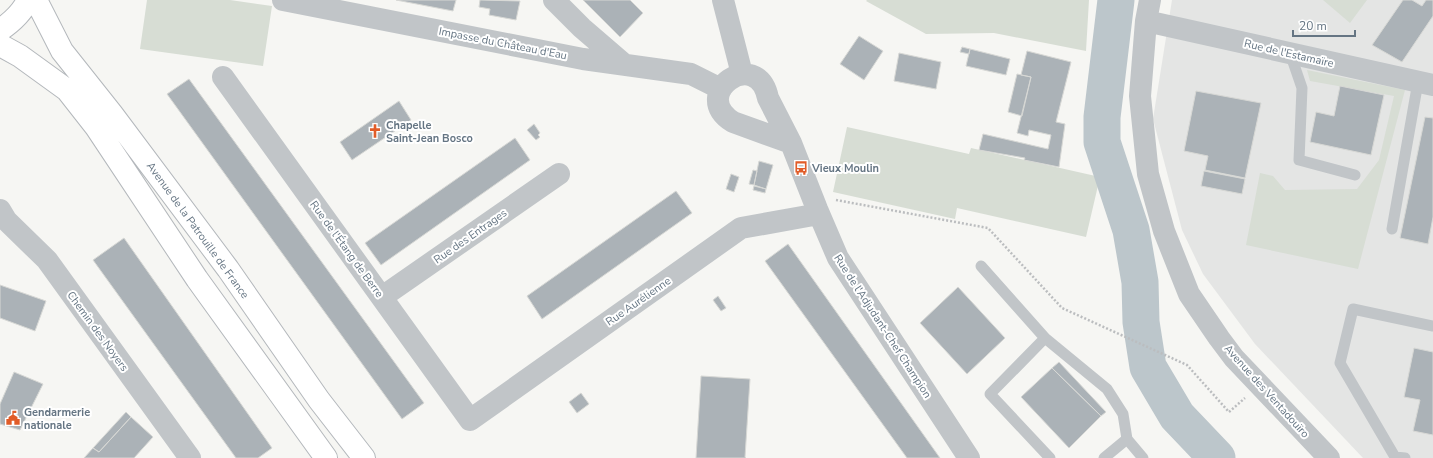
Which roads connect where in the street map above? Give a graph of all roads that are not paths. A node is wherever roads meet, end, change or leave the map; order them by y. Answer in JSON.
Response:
{"nodes":[{"id":1,"x":28,"y":0,"type":"edge"},
{"id":2,"x":36,"y":0,"type":"edge"},
{"id":3,"x":283,"y":0,"type":"edge"},
{"id":4,"x":554,"y":0,"type":"edge"},
{"id":5,"x":723,"y":0,"type":"edge"},
{"id":6,"x":1150,"y":0,"type":"edge"},
{"id":7,"x":1146,"y":21,"type":"junction"},
{"id":8,"x":0,"y":30,"type":"edge"},
{"id":9,"x":0,"y":45,"type":"edge"},
{"id":10,"x":1290,"y":53,"type":"junction"},
{"id":11,"x":626,"y":65,"type":"junction"},
{"id":12,"x":742,"y":74,"type":"junction"},
{"id":13,"x":223,"y":78,"type":"dead end"},
{"id":14,"x":1426,"y":83,"type":"edge"},
{"id":15,"x":720,"y":89,"type":"junction"},
{"id":16,"x":768,"y":98,"type":"junction"},
{"id":17,"x":741,"y":124,"type":"junction"},
{"id":18,"x":792,"y":143,"type":"junction"},
{"id":19,"x":559,"y":174,"type":"dead end"},
{"id":20,"x":1355,"y":174,"type":"dead end"},
{"id":21,"x":0,"y":210,"type":"edge"},
{"id":22,"x":819,"y":214,"type":"junction"},
{"id":23,"x":1392,"y":229,"type":"dead end"},
{"id":24,"x":981,"y":266,"type":"dead end"},
{"id":25,"x":228,"y":269,"type":"junction"},
{"id":26,"x":197,"y":280,"type":"junction"},
{"id":27,"x":382,"y":298,"type":"junction"},
{"id":28,"x":1433,"y":326,"type":"edge"},
{"id":29,"x":1045,"y":338,"type":"junction"},
{"id":30,"x":470,"y":420,"type":"joint"},
{"id":31,"x":1127,"y":439,"type":"junction"},
{"id":32,"x":190,"y":458,"type":"edge"},
{"id":33,"x":326,"y":458,"type":"edge"},
{"id":34,"x":364,"y":458,"type":"edge"},
{"id":35,"x":969,"y":458,"type":"edge"},
{"id":36,"x":1050,"y":458,"type":"edge"},
{"id":37,"x":1104,"y":458,"type":"edge"},
{"id":38,"x":1143,"y":458,"type":"edge"},
{"id":39,"x":1328,"y":458,"type":"edge"},
{"id":40,"x":1405,"y":458,"type":"edge"}],
"edges":[{"from":1,"to":8,"type":"main road"},
{"from":2,"to":25,"type":"main road","name":"Avenue de la Patrouille de France"},
{"from":3,"to":11,"type":"street","name":"Impasse du Château d'Eau"},
{"from":4,"to":11,"type":"street"},
{"from":5,"to":12,"type":"street"},
{"from":6,"to":7,"type":"street","name":"Avenue des Ventadouïro"},
{"from":7,"to":10,"type":"street","name":"Rue de l'Estamaïre"},
{"from":7,"to":39,"type":"street","name":"Avenue des Ventadouïro"},
{"from":9,"to":26,"type":"main road"},
{"from":10,"to":14,"type":"street","name":"Rue de l'Estamaïre"},
{"from":10,"to":20,"type":"lane"},
{"from":11,"to":15,"type":"street","name":"Impasse du Château d'Eau"},
{"from":12,"to":15,"type":"street"},
{"from":12,"to":16,"type":"street"},
{"from":13,"to":27,"type":"street","name":"Rue de l'Étang de Berre"},
{"from":14,"to":23,"type":"lane"},
{"from":15,"to":17,"type":"street"},
{"from":16,"to":17,"type":"street"},
{"from":16,"to":18,"type":"street","name":"Rue de l'Adjudant-Chef Champion"},
{"from":17,"to":18,"type":"street"},
{"from":18,"to":22,"type":"street","name":"Rue de l'Adjudant-Chef Champion"},
{"from":19,"to":27,"type":"street","name":"Rue des Entrages"},
{"from":21,"to":32,"type":"street","name":"Chemin des Noyers"},
{"from":22,"to":30,"type":"street","name":"Rue Aurélienne"},
{"from":22,"to":35,"type":"street","name":"Rue de l'Adjudant-Chef Champion"},
{"from":24,"to":29,"type":"lane"},
{"from":25,"to":26,"type":"main road"},
{"from":25,"to":34,"type":"main road","name":"Avenue de la Patrouille de France"},
{"from":26,"to":33,"type":"main road"},
{"from":27,"to":30,"type":"street","name":"Rue de l'Étang de Berre"},
{"from":28,"to":40,"type":"lane"},
{"from":29,"to":31,"type":"lane"},
{"from":29,"to":36,"type":"lane"},
{"from":31,"to":37,"type":"lane"},
{"from":31,"to":38,"type":"lane"}]}
